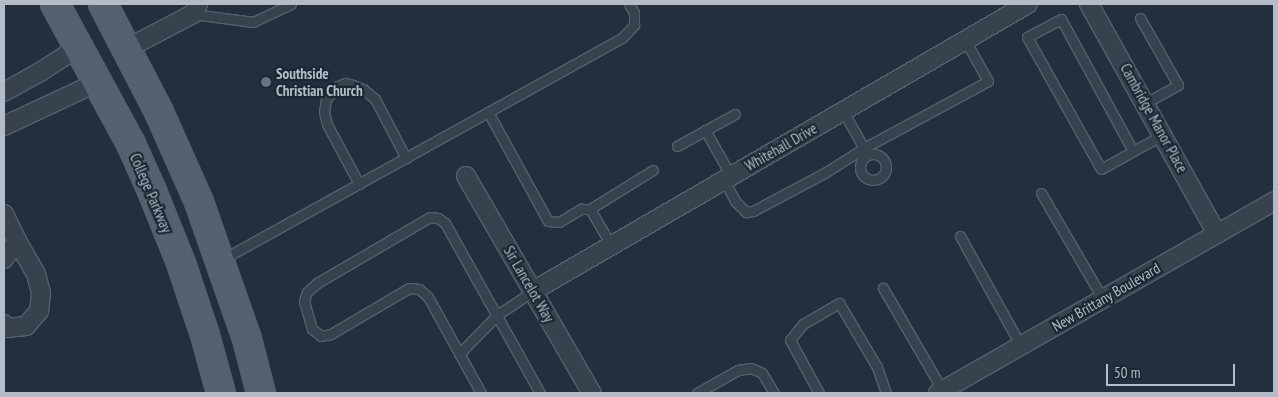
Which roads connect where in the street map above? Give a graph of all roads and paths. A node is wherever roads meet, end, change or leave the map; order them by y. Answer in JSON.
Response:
{"nodes":[{"id":1,"x":55,"y":4,"type":"edge"},
{"id":2,"x":103,"y":4,"type":"edge"},
{"id":3,"x":290,"y":4,"type":"edge"},
{"id":4,"x":629,"y":4,"type":"edge"},
{"id":5,"x":1028,"y":4,"type":"edge"},
{"id":6,"x":1089,"y":4,"type":"edge"},
{"id":7,"x":196,"y":9,"type":"edge"},
{"id":8,"x":1140,"y":18,"type":"dead end"},
{"id":9,"x":965,"y":40,"type":"junction"},
{"id":10,"x":79,"y":47,"type":"junction"},
{"id":11,"x":126,"y":49,"type":"junction"},
{"id":12,"x":98,"y":82,"type":"junction"},
{"id":13,"x":4,"y":92,"type":"edge"},
{"id":14,"x":1145,"y":103,"type":"junction"},
{"id":15,"x":843,"y":111,"type":"junction"},
{"id":16,"x":488,"y":112,"type":"junction"},
{"id":17,"x":735,"y":114,"type":"dead end"},
{"id":18,"x":4,"y":126,"type":"edge"},
{"id":19,"x":705,"y":130,"type":"junction"},
{"id":20,"x":1163,"y":135,"type":"junction"},
{"id":21,"x":677,"y":146,"type":"dead end"},
{"id":22,"x":1133,"y":151,"type":"junction"},
{"id":23,"x":865,"y":152,"type":"junction"},
{"id":24,"x":406,"y":158,"type":"junction"},
{"id":25,"x":653,"y":170,"type":"dead end"},
{"id":26,"x":466,"y":176,"type":"dead end"},
{"id":27,"x":727,"y":178,"type":"junction"},
{"id":28,"x":359,"y":184,"type":"junction"},
{"id":29,"x":1041,"y":193,"type":"dead end"},
{"id":30,"x":1274,"y":202,"type":"edge"},
{"id":31,"x":590,"y":209,"type":"junction"},
{"id":32,"x":4,"y":214,"type":"edge"},
{"id":33,"x":1217,"y":234,"type":"junction"},
{"id":34,"x":960,"y":236,"type":"dead end"},
{"id":35,"x":17,"y":240,"type":"junction"},
{"id":36,"x":611,"y":245,"type":"junction"},
{"id":37,"x":4,"y":259,"type":"edge"},
{"id":38,"x":221,"y":261,"type":"junction"},
{"id":39,"x":884,"y":288,"type":"dead end"},
{"id":40,"x":533,"y":291,"type":"junction"},
{"id":41,"x":1103,"y":299,"type":"junction"},
{"id":42,"x":497,"y":315,"type":"junction"},
{"id":43,"x":4,"y":324,"type":"edge"},
{"id":44,"x":1021,"y":346,"type":"junction"},
{"id":45,"x":460,"y":354,"type":"junction"},
{"id":46,"x":940,"y":392,"type":"edge"},
{"id":47,"x":221,"y":393,"type":"edge"},
{"id":48,"x":261,"y":393,"type":"edge"},
{"id":49,"x":481,"y":393,"type":"edge"},
{"id":50,"x":540,"y":393,"type":"edge"},
{"id":51,"x":592,"y":393,"type":"edge"},
{"id":52,"x":697,"y":393,"type":"edge"},
{"id":53,"x":774,"y":393,"type":"edge"},
{"id":54,"x":819,"y":393,"type":"edge"},
{"id":55,"x":886,"y":393,"type":"edge"}],
"edges":[{"from":1,"to":10,"type":"main road","name":"College Parkway"},
{"from":2,"to":11,"type":"main road"},
{"from":3,"to":7,"type":"lane"},
{"from":4,"to":16,"type":"lane"},
{"from":5,"to":9,"type":"street","name":"Whitehall Drive"},
{"from":6,"to":14,"type":"street","name":"Cambridge Manor Place"},
{"from":7,"to":11,"type":"street"},
{"from":8,"to":14,"type":"lane"},
{"from":9,"to":15,"type":"street","name":"Whitehall Drive"},
{"from":9,"to":23,"type":"lane"},
{"from":10,"to":12,"type":"main road","name":"College Parkway"},
{"from":10,"to":13,"type":"street"},
{"from":11,"to":38,"type":"main road"},
{"from":12,"to":18,"type":"street"},
{"from":12,"to":47,"type":"main road","name":"College Parkway"},
{"from":14,"to":20,"type":"street","name":"Cambridge Manor Place"},
{"from":15,"to":23,"type":"lane"},
{"from":15,"to":27,"type":"street","name":"Whitehall Drive"},
{"from":16,"to":24,"type":"lane"},
{"from":16,"to":31,"type":"lane"},
{"from":17,"to":19,"type":"lane"},
{"from":19,"to":21,"type":"lane"},
{"from":19,"to":27,"type":"lane"},
{"from":20,"to":22,"type":"lane"},
{"from":20,"to":33,"type":"street","name":"Cambridge Manor Place"},
{"from":22,"to":22,"type":"lane"},
{"from":23,"to":27,"type":"lane"},
{"from":24,"to":28,"type":"lane"},
{"from":24,"to":28,"type":"lane"},
{"from":25,"to":31,"type":"lane"},
{"from":26,"to":40,"type":"street","name":"Sir Lancelot Way"},
{"from":27,"to":36,"type":"street","name":"Whitehall Drive"},
{"from":28,"to":38,"type":"lane"},
{"from":29,"to":41,"type":"lane"},
{"from":30,"to":33,"type":"street","name":"New Brittany Boulevard"},
{"from":31,"to":36,"type":"lane"},
{"from":32,"to":35,"type":"street"},
{"from":33,"to":41,"type":"street","name":"New Brittany Boulevard"},
{"from":34,"to":44,"type":"lane"},
{"from":35,"to":37,"type":"street"},
{"from":35,"to":43,"type":"street"},
{"from":36,"to":40,"type":"street","name":"Whitehall Drive"},
{"from":38,"to":48,"type":"main road"},
{"from":39,"to":46,"type":"lane"},
{"from":40,"to":42,"type":"lane"},
{"from":40,"to":51,"type":"street","name":"Sir Lancelot Way"},
{"from":41,"to":44,"type":"street","name":"New Brittany Boulevard"},
{"from":42,"to":45,"type":"lane"},
{"from":42,"to":45,"type":"lane"},
{"from":42,"to":50,"type":"lane"},
{"from":44,"to":46,"type":"street","name":"New Brittany Boulevard"},
{"from":45,"to":49,"type":"lane"},
{"from":52,"to":53,"type":"lane"},
{"from":54,"to":55,"type":"lane"}]}
